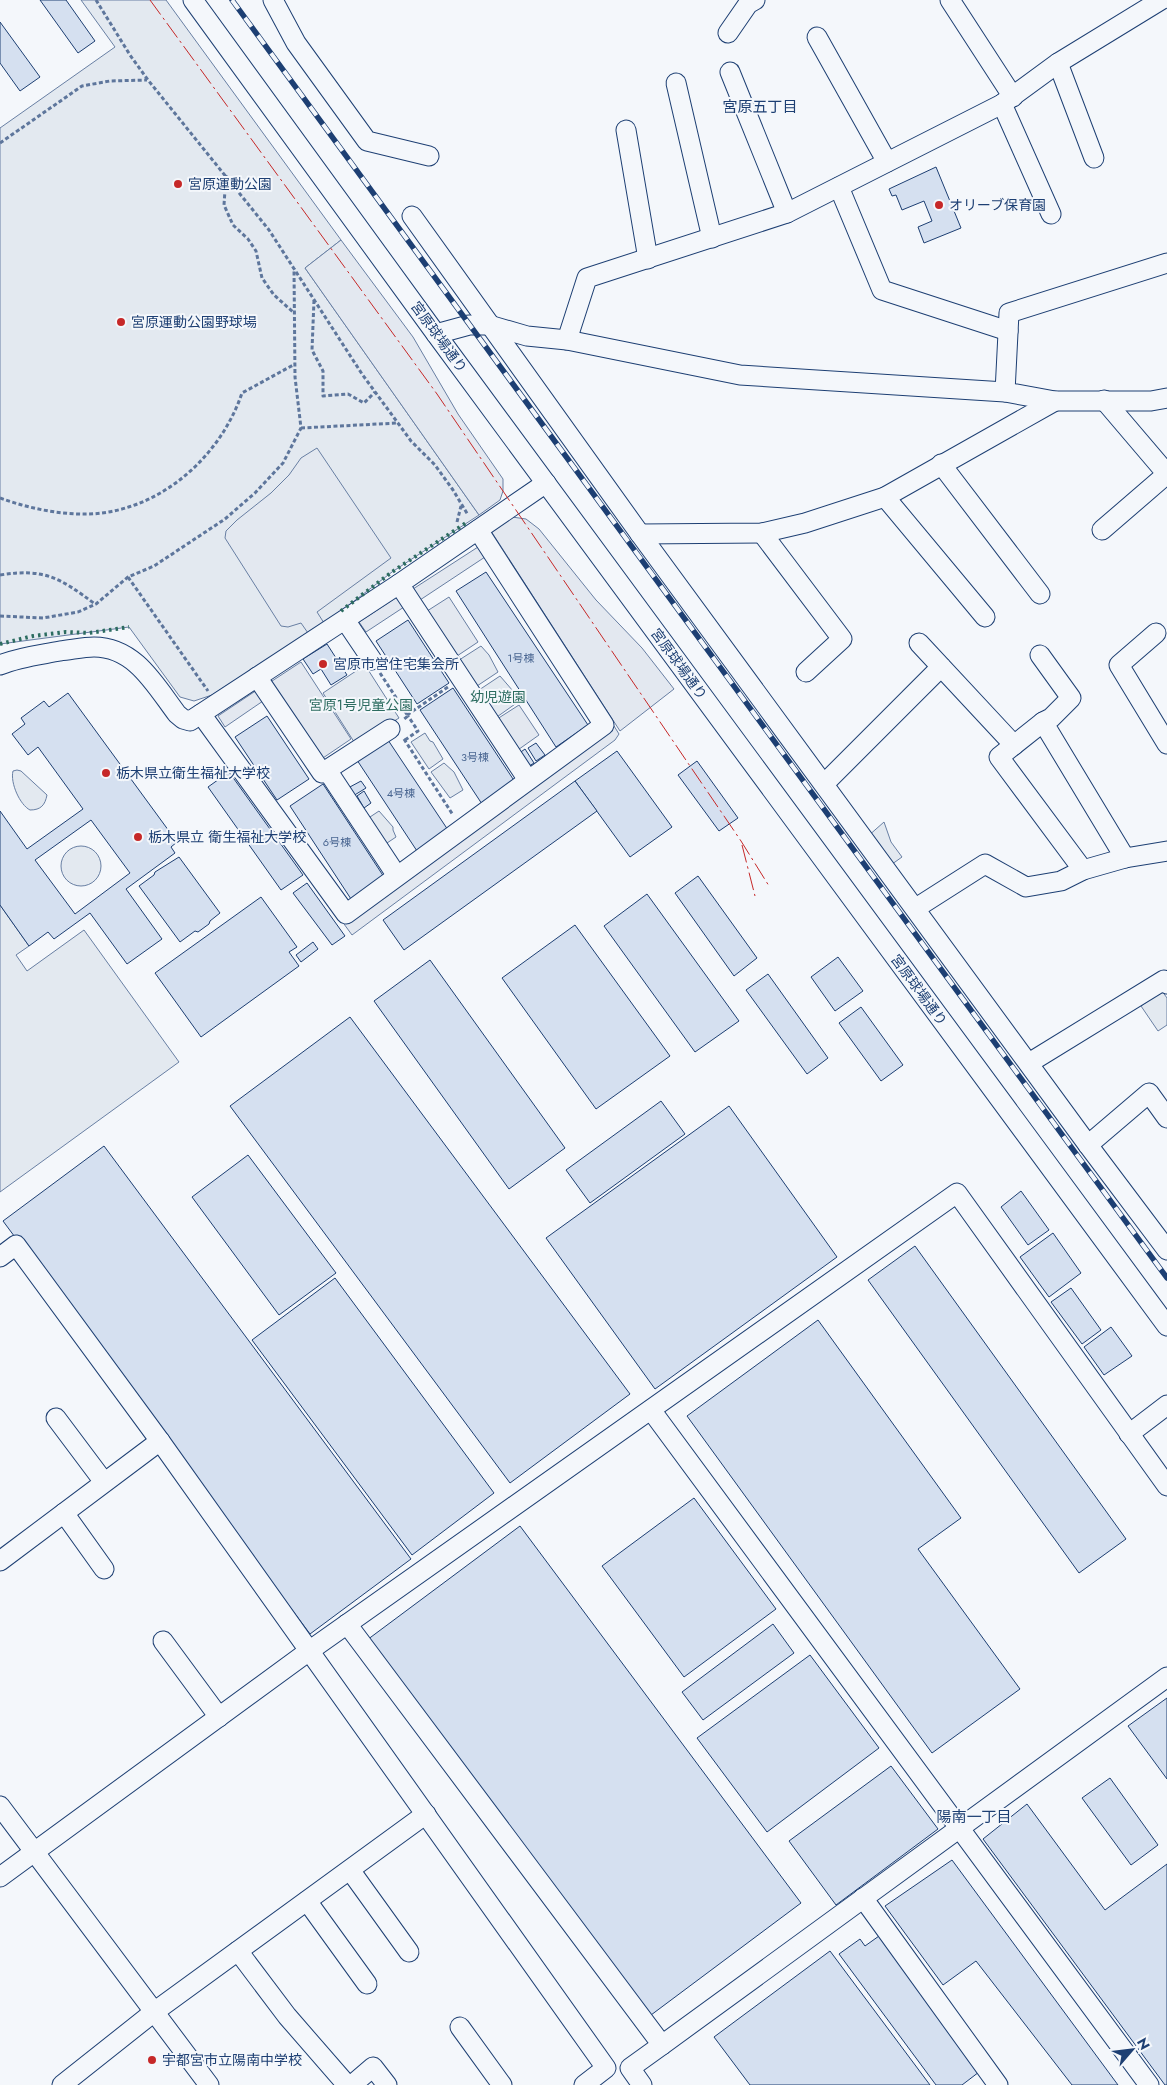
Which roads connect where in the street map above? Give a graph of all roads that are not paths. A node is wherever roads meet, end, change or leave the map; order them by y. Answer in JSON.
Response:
{"nodes":[{"id":1,"x":193,"y":0,"type":"edge"},
{"id":2,"x":273,"y":0,"type":"edge"},
{"id":3,"x":755,"y":0,"type":"edge"},
{"id":4,"x":950,"y":0,"type":"edge"},
{"id":5,"x":1161,"y":0,"type":"edge"},
{"id":6,"x":1167,"y":3,"type":"edge"},
{"id":7,"x":728,"y":32,"type":"dead end"},
{"id":8,"x":818,"y":37,"type":"dead end"},
{"id":9,"x":1058,"y":63,"type":"junction"},
{"id":10,"x":730,"y":72,"type":"dead end"},
{"id":11,"x":676,"y":83,"type":"dead end"},
{"id":12,"x":1007,"y":100,"type":"junction"},
{"id":13,"x":626,"y":130,"type":"dead end"},
{"id":14,"x":429,"y":156,"type":"dead end"},
{"id":15,"x":1094,"y":158,"type":"dead end"},
{"id":16,"x":887,"y":162,"type":"junction"},
{"id":17,"x":839,"y":187,"type":"junction"},
{"id":18,"x":787,"y":213,"type":"junction"},
{"id":19,"x":1051,"y":214,"type":"dead end"},
{"id":20,"x":412,"y":216,"type":"dead end"},
{"id":21,"x":712,"y":238,"type":"junction"},
{"id":22,"x":648,"y":259,"type":"junction"},
{"id":23,"x":1167,"y":263,"type":"edge"},
{"id":24,"x":488,"y":325,"type":"junction"},
{"id":25,"x":1008,"y":331,"type":"junction"},
{"id":26,"x":436,"y":334,"type":"junction"},
{"id":27,"x":567,"y":340,"type":"junction"},
{"id":28,"x":1005,"y":392,"type":"junction"},
{"id":29,"x":1167,"y":398,"type":"edge"},
{"id":30,"x":1104,"y":400,"type":"junction"},
{"id":31,"x":1055,"y":401,"type":"junction"},
{"id":32,"x":941,"y":464,"type":"junction"},
{"id":33,"x":546,"y":483,"type":"junction"},
{"id":34,"x":884,"y":497,"type":"junction"},
{"id":35,"x":478,"y":530,"type":"junction"},
{"id":36,"x":1102,"y":530,"type":"dead end"},
{"id":37,"x":640,"y":534,"type":"junction"},
{"id":38,"x":762,"y":534,"type":"junction"},
{"id":39,"x":399,"y":584,"type":"junction"},
{"id":40,"x":1040,"y":594,"type":"dead end"},
{"id":41,"x":985,"y":617,"type":"dead end"},
{"id":42,"x":345,"y":620,"type":"junction"},
{"id":43,"x":1156,"y":632,"type":"dead end"},
{"id":44,"x":919,"y":643,"type":"dead end"},
{"id":45,"x":1040,"y":656,"type":"dead end"},
{"id":46,"x":372,"y":660,"type":"road end"},
{"id":47,"x":0,"y":665,"type":"edge"},
{"id":48,"x":941,"y":667,"type":"junction"},
{"id":49,"x":806,"y":672,"type":"dead end"},
{"id":50,"x":257,"y":677,"type":"junction"},
{"id":51,"x":201,"y":714,"type":"junction"},
{"id":52,"x":1043,"y":722,"type":"junction"},
{"id":53,"x":397,"y":732,"type":"road end"},
{"id":54,"x":1167,"y":744,"type":"edge"},
{"id":55,"x":1014,"y":746,"type":"junction"},
{"id":56,"x":327,"y":770,"type":"junction"},
{"id":57,"x":528,"y":780,"type":"junction"},
{"id":58,"x":824,"y":784,"type":"junction"},
{"id":59,"x":1167,"y":851,"type":"edge"},
{"id":60,"x":1125,"y":858,"type":"junction"},
{"id":61,"x":1083,"y":870,"type":"junction"},
{"id":62,"x":397,"y":876,"type":"junction"},
{"id":63,"x":916,"y":908,"type":"junction"},
{"id":64,"x":1167,"y":984,"type":"edge"},
{"id":65,"x":1029,"y":1063,"type":"junction"},
{"id":66,"x":1167,"y":1118,"type":"edge"},
{"id":67,"x":1088,"y":1145,"type":"junction"},
{"id":68,"x":1167,"y":1250,"type":"edge"},
{"id":69,"x":0,"y":1257,"type":"edge"},
{"id":70,"x":1167,"y":1326,"type":"edge"},
{"id":71,"x":1167,"y":1405,"type":"edge"},
{"id":72,"x":651,"y":1410,"type":"junction"},
{"id":73,"x":56,"y":1418,"type":"dead end"},
{"id":74,"x":1128,"y":1434,"type":"junction"},
{"id":75,"x":160,"y":1441,"type":"junction"},
{"id":76,"x":104,"y":1482,"type":"junction"},
{"id":77,"x":1167,"y":1486,"type":"edge"},
{"id":78,"x":64,"y":1513,"type":"junction"},
{"id":79,"x":0,"y":1561,"type":"edge"},
{"id":80,"x":104,"y":1569,"type":"dead end"},
{"id":81,"x":347,"y":1624,"type":"junction"},
{"id":82,"x":162,"y":1641,"type":"dead end"},
{"id":83,"x":310,"y":1651,"type":"junction"},
{"id":84,"x":1167,"y":1677,"type":"edge"},
{"id":85,"x":219,"y":1717,"type":"junction"},
{"id":86,"x":0,"y":1806,"type":"edge"},
{"id":87,"x":426,"y":1814,"type":"junction"},
{"id":88,"x":959,"y":1829,"type":"junction"},
{"id":89,"x":34,"y":1852,"type":"junction"},
{"id":90,"x":350,"y":1870,"type":"junction"},
{"id":91,"x":0,"y":1877,"type":"edge"},
{"id":92,"x":863,"y":1898,"type":"junction"},
{"id":93,"x":307,"y":1901,"type":"junction"},
{"id":94,"x":238,"y":1951,"type":"junction"},
{"id":95,"x":409,"y":1952,"type":"dead end"},
{"id":96,"x":367,"y":1984,"type":"dead end"},
{"id":97,"x":154,"y":2012,"type":"junction"},
{"id":98,"x":460,"y":2027,"type":"dead end"},
{"id":99,"x":662,"y":2045,"type":"junction"},
{"id":100,"x":62,"y":2085,"type":"edge"},
{"id":101,"x":209,"y":2085,"type":"edge"},
{"id":102,"x":347,"y":2085,"type":"edge"},
{"id":103,"x":352,"y":2085,"type":"edge"},
{"id":104,"x":387,"y":2085,"type":"edge"},
{"id":105,"x":502,"y":2085,"type":"edge"},
{"id":106,"x":584,"y":2085,"type":"edge"},
{"id":107,"x":642,"y":2085,"type":"edge"},
{"id":108,"x":998,"y":2085,"type":"edge"},
{"id":109,"x":1149,"y":2085,"type":"edge"}],
"edges":[{"from":1,"to":26,"type":"street","name":"宮原球場通り"},
{"from":2,"to":14,"type":"street"},
{"from":3,"to":7,"type":"street"},
{"from":4,"to":12,"type":"street"},
{"from":5,"to":6,"type":"street"},
{"from":5,"to":9,"type":"street"},
{"from":8,"to":16,"type":"street"},
{"from":9,"to":12,"type":"street"},
{"from":9,"to":15,"type":"street"},
{"from":10,"to":18,"type":"street"},
{"from":11,"to":21,"type":"street"},
{"from":12,"to":16,"type":"street"},
{"from":12,"to":19,"type":"street"},
{"from":13,"to":22,"type":"street"},
{"from":16,"to":17,"type":"street"},
{"from":17,"to":18,"type":"street"},
{"from":17,"to":25,"type":"street"},
{"from":18,"to":21,"type":"street"},
{"from":20,"to":24,"type":"street"},
{"from":21,"to":22,"type":"street"},
{"from":22,"to":27,"type":"street"},
{"from":23,"to":25,"type":"street"},
{"from":24,"to":26,"type":"street"},
{"from":24,"to":27,"type":"street"},
{"from":24,"to":37,"type":"street"},
{"from":25,"to":28,"type":"street"},
{"from":26,"to":33,"type":"street","name":"宮原球場通り"},
{"from":27,"to":28,"type":"street"},
{"from":28,"to":31,"type":"street"},
{"from":29,"to":30,"type":"street"},
{"from":30,"to":31,"type":"street"},
{"from":30,"to":36,"type":"street"},
{"from":31,"to":32,"type":"street"},
{"from":32,"to":34,"type":"street"},
{"from":32,"to":40,"type":"street"},
{"from":33,"to":35,"type":"street"},
{"from":33,"to":70,"type":"street","name":"宮原球場通り"},
{"from":34,"to":38,"type":"street"},
{"from":34,"to":41,"type":"street"},
{"from":35,"to":39,"type":"street"},
{"from":35,"to":57,"type":"street"},
{"from":37,"to":38,"type":"street"},
{"from":37,"to":58,"type":"street"},
{"from":38,"to":49,"type":"street"},
{"from":39,"to":42,"type":"street"},
{"from":39,"to":57,"type":"street"},
{"from":42,"to":46,"type":"street"},
{"from":42,"to":50,"type":"street"},
{"from":43,"to":54,"type":"street"},
{"from":44,"to":48,"type":"street"},
{"from":45,"to":52,"type":"street"},
{"from":47,"to":51,"type":"street"},
{"from":48,"to":55,"type":"street"},
{"from":48,"to":58,"type":"street"},
{"from":50,"to":51,"type":"street"},
{"from":50,"to":56,"type":"street"},
{"from":51,"to":62,"type":"street"},
{"from":52,"to":55,"type":"street"},
{"from":52,"to":60,"type":"street"},
{"from":53,"to":56,"type":"street"},
{"from":55,"to":61,"type":"street"},
{"from":56,"to":62,"type":"street"},
{"from":57,"to":62,"type":"street"},
{"from":58,"to":63,"type":"street"},
{"from":59,"to":60,"type":"street"},
{"from":60,"to":61,"type":"street"},
{"from":61,"to":63,"type":"street"},
{"from":63,"to":65,"type":"street"},
{"from":64,"to":65,"type":"street"},
{"from":65,"to":67,"type":"street"},
{"from":66,"to":67,"type":"street"},
{"from":67,"to":68,"type":"street"},
{"from":69,"to":75,"type":"street"},
{"from":71,"to":74,"type":"street"},
{"from":72,"to":74,"type":"street"},
{"from":72,"to":81,"type":"street"},
{"from":72,"to":88,"type":"street"},
{"from":73,"to":76,"type":"street"},
{"from":74,"to":77,"type":"street"},
{"from":75,"to":76,"type":"street"},
{"from":75,"to":83,"type":"street"},
{"from":76,"to":78,"type":"street"},
{"from":78,"to":79,"type":"street"},
{"from":78,"to":80,"type":"street"},
{"from":81,"to":83,"type":"street"},
{"from":81,"to":99,"type":"street"},
{"from":82,"to":85,"type":"street"},
{"from":83,"to":85,"type":"street"},
{"from":83,"to":87,"type":"street"},
{"from":84,"to":88,"type":"street"},
{"from":85,"to":89,"type":"street"},
{"from":86,"to":89,"type":"street"},
{"from":87,"to":90,"type":"street"},
{"from":87,"to":106,"type":"street"},
{"from":88,"to":92,"type":"street"},
{"from":88,"to":109,"type":"street"},
{"from":89,"to":91,"type":"street"},
{"from":89,"to":97,"type":"street"},
{"from":90,"to":93,"type":"street"},
{"from":90,"to":95,"type":"street"},
{"from":92,"to":99,"type":"street"},
{"from":92,"to":108,"type":"street"},
{"from":93,"to":94,"type":"street"},
{"from":93,"to":96,"type":"street"},
{"from":94,"to":97,"type":"street"},
{"from":94,"to":102,"type":"street"},
{"from":97,"to":100,"type":"street"},
{"from":97,"to":101,"type":"street"},
{"from":98,"to":105,"type":"street"},
{"from":99,"to":107,"type":"street"},
{"from":103,"to":104,"type":"street"}]}
